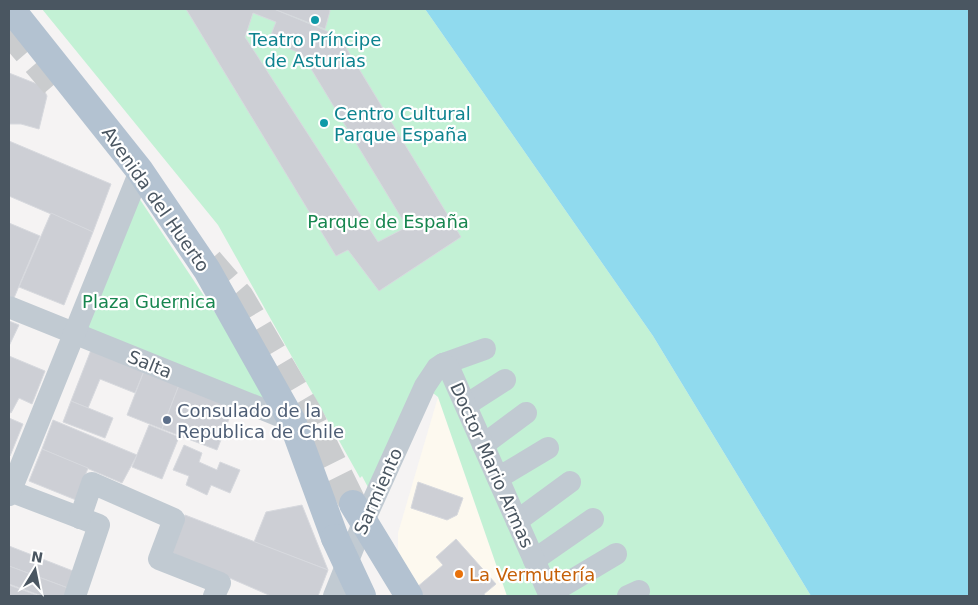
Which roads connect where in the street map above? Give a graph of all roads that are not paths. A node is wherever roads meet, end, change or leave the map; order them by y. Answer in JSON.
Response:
{"nodes":[{"id":1,"x":11,"y":9,"type":"edge"},
{"id":2,"x":140,"y":171,"type":"junction"},
{"id":3,"x":9,"y":307,"type":"edge"},
{"id":4,"x":74,"y":334,"type":"junction"},
{"id":5,"x":485,"y":348,"type":"dead end"},
{"id":6,"x":443,"y":364,"type":"junction"},
{"id":7,"x":505,"y":380,"type":"dead end"},
{"id":8,"x":425,"y":386,"type":"joint"},
{"id":9,"x":466,"y":405,"type":"junction"},
{"id":10,"x":526,"y":413,"type":"dead end"},
{"id":11,"x":292,"y":421,"type":"junction"},
{"id":12,"x":483,"y":445,"type":"junction"},
{"id":13,"x":548,"y":448,"type":"dead end"},
{"id":14,"x":498,"y":478,"type":"junction"},
{"id":15,"x":570,"y":482,"type":"dead end"},
{"id":16,"x":10,"y":493,"type":"edge"},
{"id":17,"x":358,"y":514,"type":"junction"},
{"id":18,"x":80,"y":518,"type":"junction"},
{"id":19,"x":593,"y":519,"type":"dead end"},
{"id":20,"x":517,"y":521,"type":"junction"},
{"id":21,"x":616,"y":554,"type":"dead end"},
{"id":22,"x":534,"y":560,"type":"junction"},
{"id":23,"x":550,"y":595,"type":"edge"},
{"id":24,"x":75,"y":596,"type":"edge"},
{"id":25,"x":214,"y":596,"type":"edge"},
{"id":26,"x":334,"y":596,"type":"edge"},
{"id":27,"x":362,"y":596,"type":"edge"},
{"id":28,"x":409,"y":596,"type":"edge"}],
"edges":[{"from":1,"to":2,"type":"main road","name":"Avenida del Huerto"},
{"from":2,"to":4,"type":"street"},
{"from":2,"to":11,"type":"main road","name":"Avenida del Huerto"},
{"from":3,"to":4,"type":"street","name":"Salta"},
{"from":4,"to":11,"type":"street","name":"Salta"},
{"from":4,"to":16,"type":"street"},
{"from":5,"to":6,"type":"street"},
{"from":6,"to":8,"type":"street","name":"Doctor Mario Armas"},
{"from":6,"to":9,"type":"street","name":"Doctor Mario Armas"},
{"from":7,"to":9,"type":"street"},
{"from":8,"to":17,"type":"street","name":"Sarmiento"},
{"from":9,"to":12,"type":"street","name":"Doctor Mario Armas"},
{"from":10,"to":12,"type":"street"},
{"from":11,"to":27,"type":"main road","name":"Avenida del Huerto","bridge":true},
{"from":12,"to":14,"type":"street","name":"Doctor Mario Armas"},
{"from":13,"to":14,"type":"street"},
{"from":14,"to":20,"type":"street","name":"Doctor Mario Armas"},
{"from":15,"to":20,"type":"street"},
{"from":16,"to":18,"type":"street"},
{"from":17,"to":26,"type":"street","name":"Sarmiento"},
{"from":17,"to":28,"type":"main road"},
{"from":18,"to":24,"type":"street"},
{"from":18,"to":25,"type":"street"},
{"from":19,"to":22,"type":"street"},
{"from":20,"to":22,"type":"street","name":"Doctor Mario Armas"},
{"from":21,"to":23,"type":"street"},
{"from":22,"to":23,"type":"street","name":"Doctor Mario Armas"}]}
